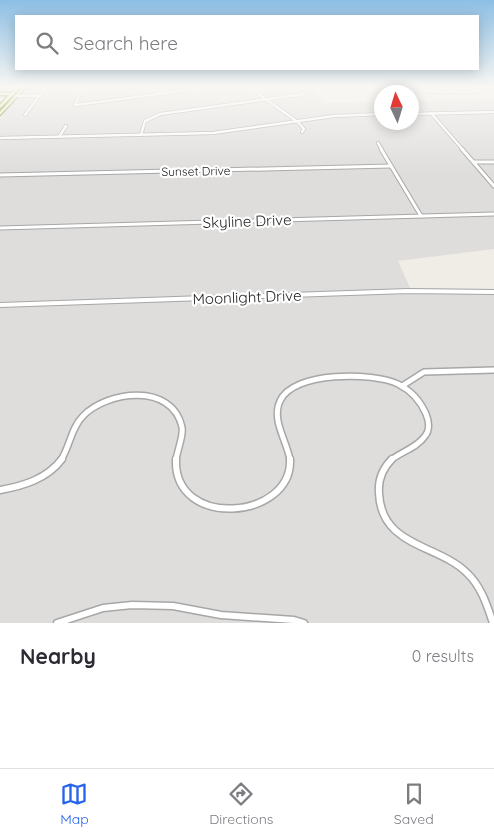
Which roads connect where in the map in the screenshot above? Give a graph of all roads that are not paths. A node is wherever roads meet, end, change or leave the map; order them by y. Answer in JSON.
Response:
{"nodes":[{"id":1,"x":156,"y":116,"type":"edge"},
{"id":2,"x":289,"y":116,"type":"edge"},
{"id":3,"x":333,"y":116,"type":"edge"},
{"id":4,"x":434,"y":116,"type":"edge"},
{"id":5,"x":296,"y":121,"type":"junction"},
{"id":6,"x":66,"y":126,"type":"dead end"},
{"id":7,"x":302,"y":132,"type":"dead end"},
{"id":8,"x":141,"y":135,"type":"junction"},
{"id":9,"x":59,"y":137,"type":"junction"},
{"id":10,"x":0,"y":138,"type":"edge"},
{"id":11,"x":378,"y":143,"type":"dead end"},
{"id":12,"x":474,"y":162,"type":"junction"},
{"id":13,"x":494,"y":162,"type":"edge"},
{"id":14,"x":391,"y":166,"type":"junction"},
{"id":15,"x":0,"y":175,"type":"edge"},
{"id":16,"x":494,"y":186,"type":"edge"},
{"id":17,"x":494,"y":214,"type":"edge"},
{"id":18,"x":421,"y":216,"type":"junction"},
{"id":19,"x":0,"y":228,"type":"edge"},
{"id":20,"x":494,"y":292,"type":"edge"},
{"id":21,"x":0,"y":305,"type":"edge"},
{"id":22,"x":494,"y":370,"type":"edge"},
{"id":23,"x":402,"y":386,"type":"junction"},
{"id":24,"x":0,"y":490,"type":"edge"},
{"id":25,"x":58,"y":623,"type":"edge"},
{"id":26,"x":304,"y":623,"type":"edge"},
{"id":27,"x":493,"y":623,"type":"edge"}],
"edges":[{"from":1,"to":8,"type":"street"},
{"from":2,"to":5,"type":"street"},
{"from":3,"to":5,"type":"street"},
{"from":4,"to":12,"type":"street"},
{"from":5,"to":7,"type":"street"},
{"from":5,"to":8,"type":"street"},
{"from":6,"to":9,"type":"street"},
{"from":8,"to":9,"type":"street"},
{"from":9,"to":10,"type":"street"},
{"from":11,"to":14,"type":"street"},
{"from":12,"to":13,"type":"street"},
{"from":12,"to":16,"type":"street"},
{"from":14,"to":15,"type":"street","name":"Sunset Drive"},
{"from":14,"to":18,"type":"street"},
{"from":17,"to":18,"type":"street","name":"Skyline Drive"},
{"from":18,"to":19,"type":"street","name":"Skyline Drive"},
{"from":20,"to":21,"type":"street","name":"Moonlight Drive"},
{"from":22,"to":23,"type":"street"},
{"from":23,"to":24,"type":"street"},
{"from":23,"to":27,"type":"street"},
{"from":25,"to":26,"type":"street"}]}
